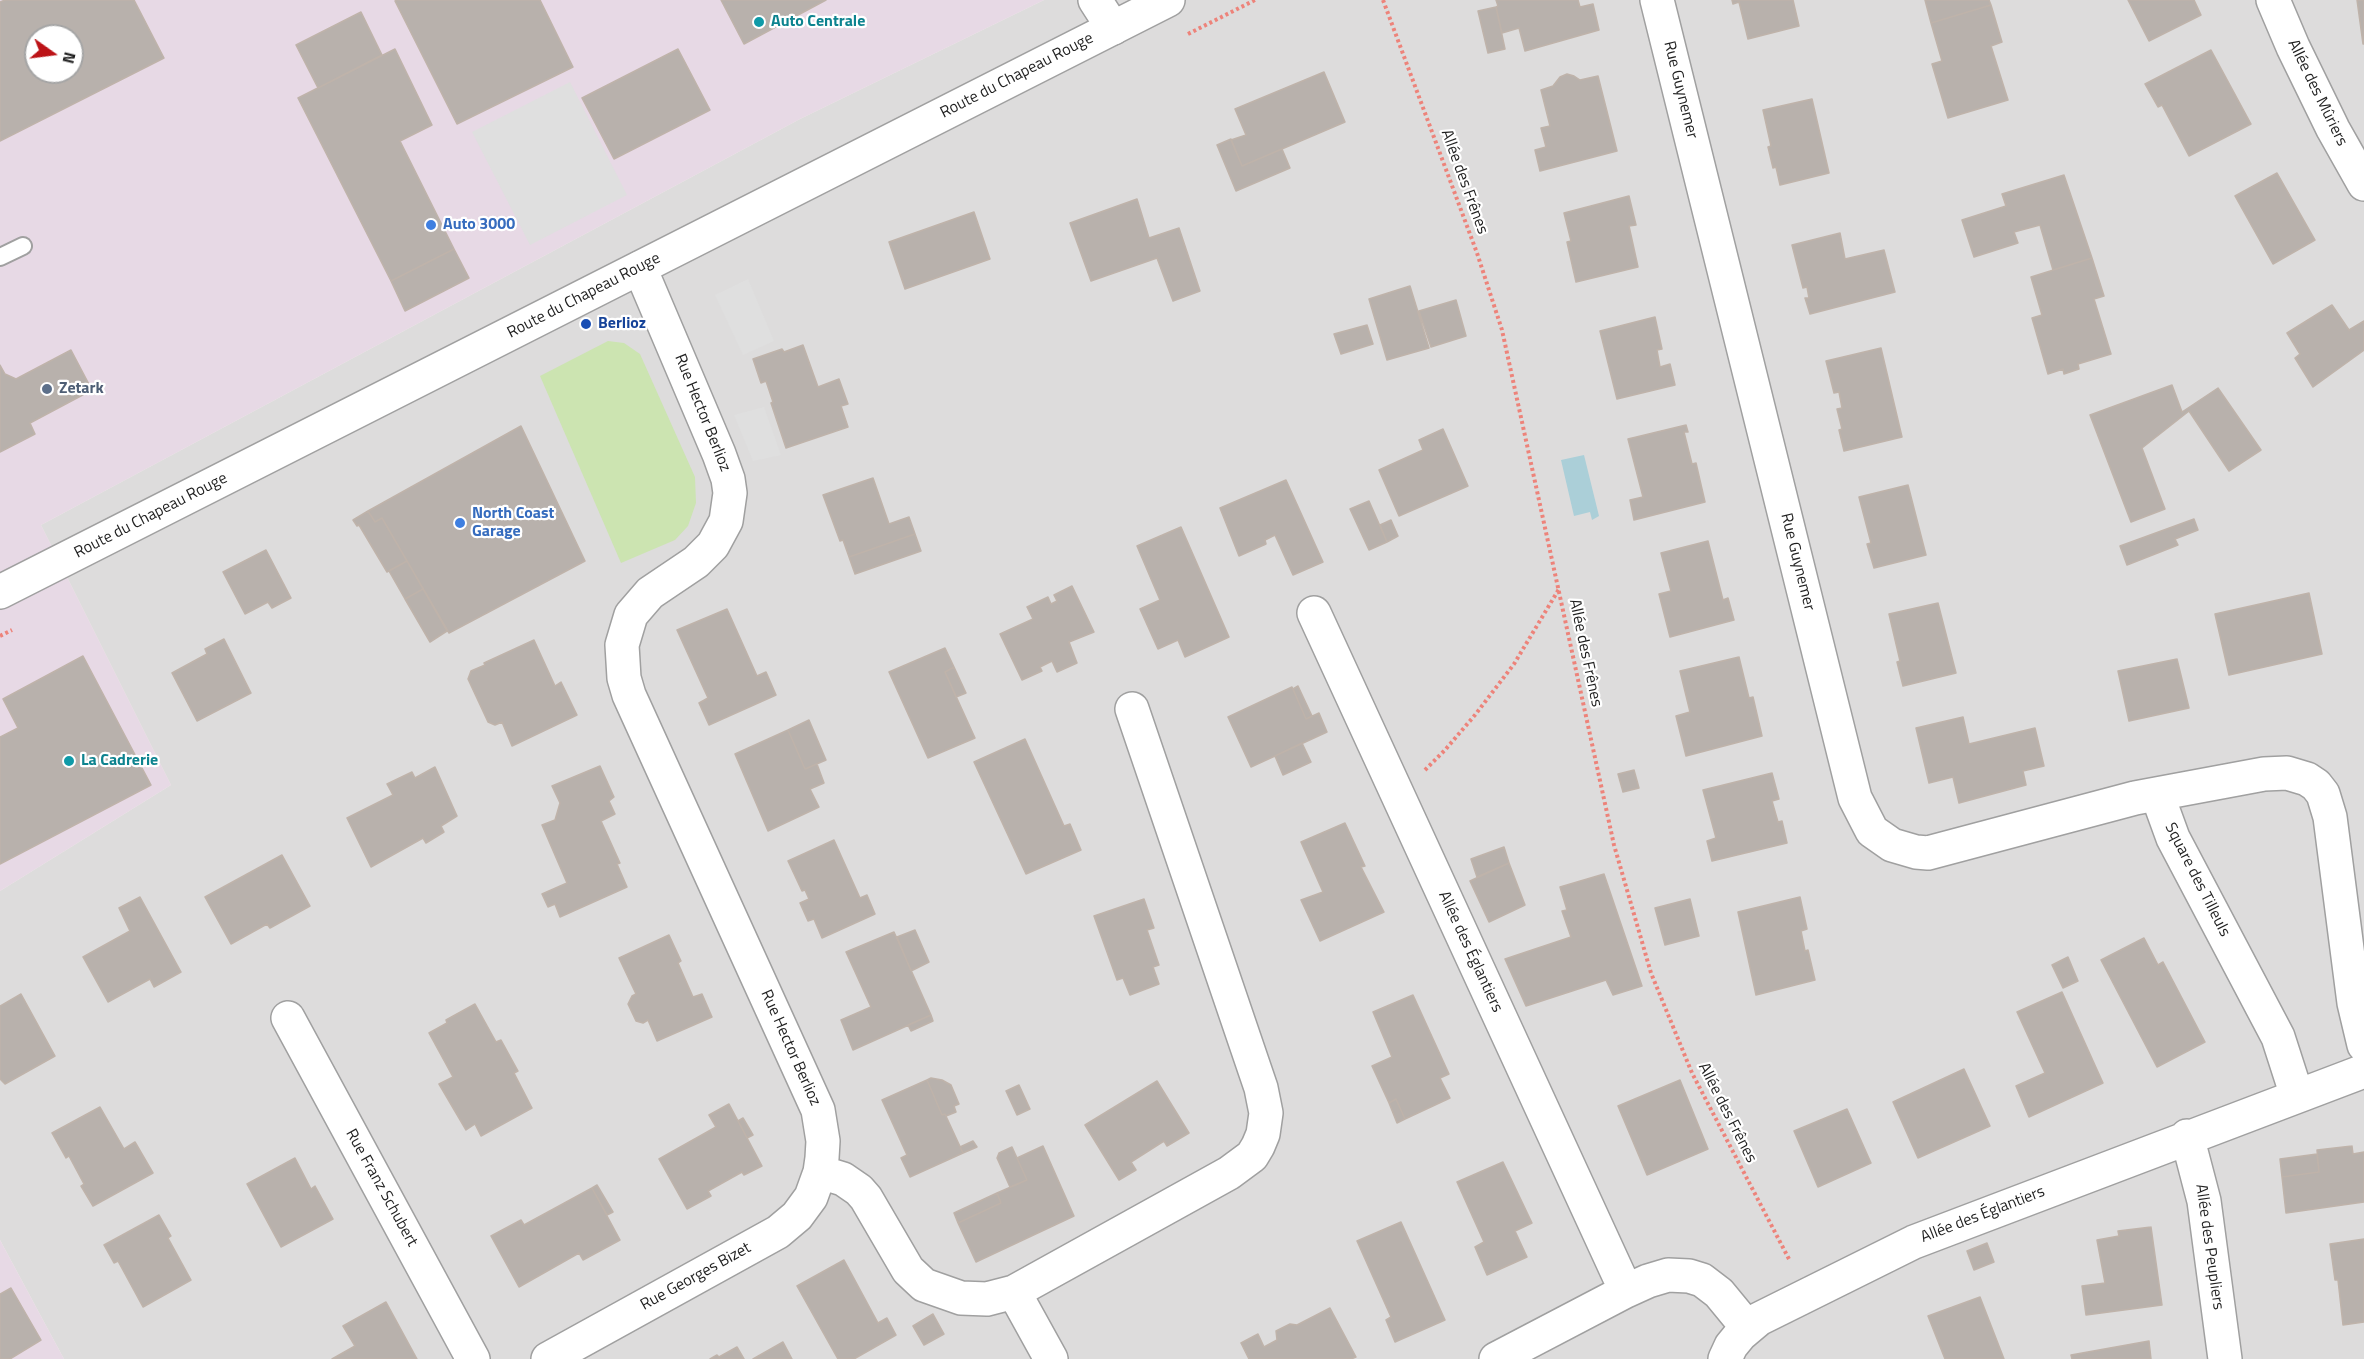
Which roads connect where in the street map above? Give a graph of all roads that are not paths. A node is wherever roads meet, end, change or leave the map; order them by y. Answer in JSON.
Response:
{"nodes":[{"id":1,"x":1095,"y":0,"type":"edge"},
{"id":2,"x":1168,"y":0,"type":"edge"},
{"id":3,"x":1657,"y":0,"type":"edge"},
{"id":4,"x":2273,"y":0,"type":"edge"},
{"id":5,"x":1113,"y":28,"type":"junction"},
{"id":6,"x":2364,"y":184,"type":"edge"},
{"id":7,"x":22,"y":246,"type":"dead end"},
{"id":8,"x":0,"y":257,"type":"edge"},
{"id":9,"x":640,"y":268,"type":"junction"},
{"id":10,"x":0,"y":592,"type":"edge"},
{"id":11,"x":1314,"y":613,"type":"dead end"},
{"id":12,"x":1132,"y":709,"type":"dead end"},
{"id":13,"x":2157,"y":794,"type":"junction"},
{"id":14,"x":288,"y":1018,"type":"dead end"},
{"id":15,"x":2364,"y":1045,"type":"edge"},
{"id":16,"x":2364,"y":1071,"type":"edge"},
{"id":17,"x":2297,"y":1096,"type":"junction"},
{"id":18,"x":2187,"y":1136,"type":"junction"},
{"id":19,"x":820,"y":1172,"type":"junction"},
{"id":20,"x":1626,"y":1291,"type":"junction"},
{"id":21,"x":1014,"y":1293,"type":"junction"},
{"id":22,"x":1747,"y":1327,"type":"junction"},
{"id":23,"x":473,"y":1359,"type":"edge"},
{"id":24,"x":548,"y":1359,"type":"edge"},
{"id":25,"x":1051,"y":1359,"type":"edge"},
{"id":26,"x":1496,"y":1359,"type":"edge"},
{"id":27,"x":1725,"y":1359,"type":"edge"},
{"id":28,"x":2225,"y":1359,"type":"edge"}],
"edges":[{"from":1,"to":5,"type":"street"},
{"from":2,"to":5,"type":"street","name":"Route du Chapeau Rouge"},
{"from":3,"to":13,"type":"street","name":"Rue Guynemer"},
{"from":4,"to":6,"type":"street","name":"Allée des Mûriers"},
{"from":5,"to":9,"type":"street","name":"Route du Chapeau Rouge"},
{"from":7,"to":8,"type":"lane"},
{"from":9,"to":10,"type":"street","name":"Route du Chapeau Rouge"},
{"from":9,"to":19,"type":"street","name":"Rue Hector Berlioz"},
{"from":11,"to":20,"type":"street","name":"Allée des Églantiers"},
{"from":12,"to":21,"type":"street"},
{"from":13,"to":15,"type":"street"},
{"from":13,"to":17,"type":"street","name":"Square des Tilleuls"},
{"from":14,"to":23,"type":"street","name":"Rue Franz Schubert"},
{"from":16,"to":17,"type":"street","name":"Allée des Églantiers"},
{"from":17,"to":18,"type":"street","name":"Allée des Églantiers"},
{"from":18,"to":22,"type":"street","name":"Allée des Églantiers"},
{"from":18,"to":28,"type":"street","name":"Allée des Peupliers"},
{"from":19,"to":21,"type":"street"},
{"from":19,"to":24,"type":"street","name":"Rue Georges Bizet"},
{"from":20,"to":22,"type":"street"},
{"from":20,"to":26,"type":"street"},
{"from":21,"to":25,"type":"street"},
{"from":22,"to":27,"type":"street"}]}
